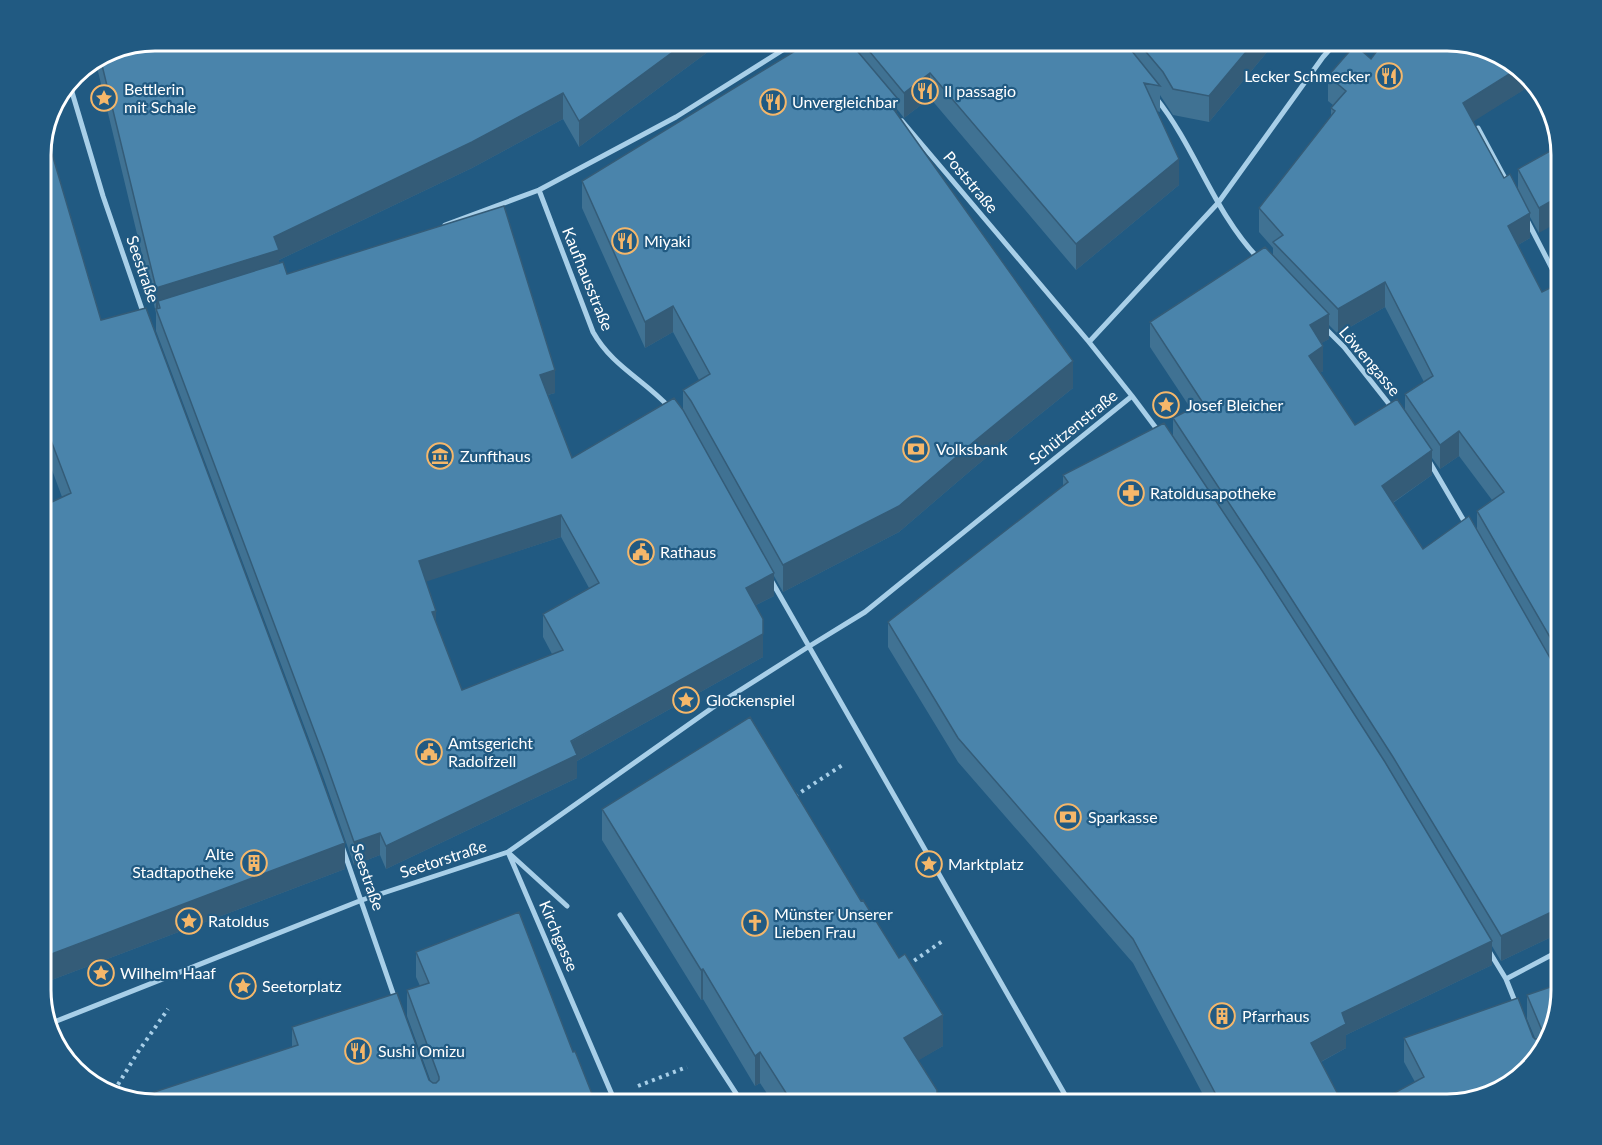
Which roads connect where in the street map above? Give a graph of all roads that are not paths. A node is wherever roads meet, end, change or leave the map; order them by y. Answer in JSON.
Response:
{"nodes":[{"id":1,"x":780,"y":51,"type":"edge"},
{"id":2,"x":1328,"y":51,"type":"edge"},
{"id":3,"x":72,"y":93,"type":"edge"},
{"id":4,"x":1152,"y":93,"type":"edge"},
{"id":5,"x":899,"y":118,"type":"edge"},
{"id":6,"x":1478,"y":128,"type":"edge"},
{"id":7,"x":539,"y":190,"type":"junction"},
{"id":8,"x":1511,"y":191,"type":"edge"},
{"id":9,"x":1218,"y":203,"type":"junction"},
{"id":10,"x":1522,"y":212,"type":"edge"},
{"id":11,"x":443,"y":226,"type":"edge"},
{"id":12,"x":1551,"y":266,"type":"edge"},
{"id":13,"x":1267,"y":267,"type":"edge"},
{"id":14,"x":147,"y":322,"type":"edge"},
{"id":15,"x":1321,"y":323,"type":"edge"},
{"id":16,"x":1089,"y":342,"type":"junction"},
{"id":17,"x":1132,"y":396,"type":"junction"},
{"id":18,"x":675,"y":413,"type":"edge"},
{"id":19,"x":1399,"y":418,"type":"edge"},
{"id":20,"x":1166,"y":441,"type":"edge"},
{"id":21,"x":1423,"y":453,"type":"edge"},
{"id":22,"x":1470,"y":531,"type":"edge"},
{"id":23,"x":768,"y":574,"type":"edge"},
{"id":24,"x":808,"y":647,"type":"junction"},
{"id":25,"x":341,"y":843,"type":"edge"},
{"id":26,"x":508,"y":852,"type":"junction"},
{"id":27,"x":362,"y":900,"type":"junction"},
{"id":28,"x":567,"y":906,"type":"dead end"},
{"id":29,"x":620,"y":915,"type":"dead end"},
{"id":30,"x":1488,"y":949,"type":"edge"},
{"id":31,"x":1551,"y":956,"type":"edge"},
{"id":32,"x":1506,"y":980,"type":"junction"},
{"id":33,"x":396,"y":1001,"type":"edge"},
{"id":34,"x":1520,"y":1013,"type":"edge"},
{"id":35,"x":56,"y":1021,"type":"edge"},
{"id":36,"x":612,"y":1094,"type":"edge"},
{"id":37,"x":737,"y":1094,"type":"edge"},
{"id":38,"x":1065,"y":1094,"type":"edge"}],
"edges":[{"from":1,"to":7,"type":"street"},
{"from":2,"to":9,"type":"street"},
{"from":3,"to":14,"type":"street","name":"Seestraße"},
{"from":4,"to":9,"type":"street"},
{"from":5,"to":16,"type":"street","name":"Poststraße"},
{"from":6,"to":8,"type":"street"},
{"from":7,"to":11,"type":"street"},
{"from":7,"to":18,"type":"street","name":"Kaufhausstraße"},
{"from":9,"to":13,"type":"street"},
{"from":9,"to":16,"type":"street"},
{"from":10,"to":12,"type":"street"},
{"from":15,"to":19,"type":"street","name":"Löwengasse"},
{"from":16,"to":17,"type":"street","name":"Schützenstraße"},
{"from":17,"to":20,"type":"street"},
{"from":17,"to":24,"type":"street","name":"Schützenstraße"},
{"from":21,"to":22,"type":"street"},
{"from":23,"to":24,"type":"street"},
{"from":24,"to":26,"type":"street","name":"Seetorstraße"},
{"from":24,"to":38,"type":"street"},
{"from":25,"to":27,"type":"street","name":"Seestraße"},
{"from":26,"to":27,"type":"street","name":"Seetorstraße"},
{"from":26,"to":28,"type":"street","name":"Kirchgasse"},
{"from":26,"to":36,"type":"street","name":"Kirchgasse"},
{"from":27,"to":33,"type":"street","name":"Seestraße"},
{"from":27,"to":35,"type":"street","name":"Seetorstraße"},
{"from":29,"to":37,"type":"street"},
{"from":30,"to":32,"type":"street"},
{"from":31,"to":32,"type":"street"},
{"from":32,"to":34,"type":"street"}]}
